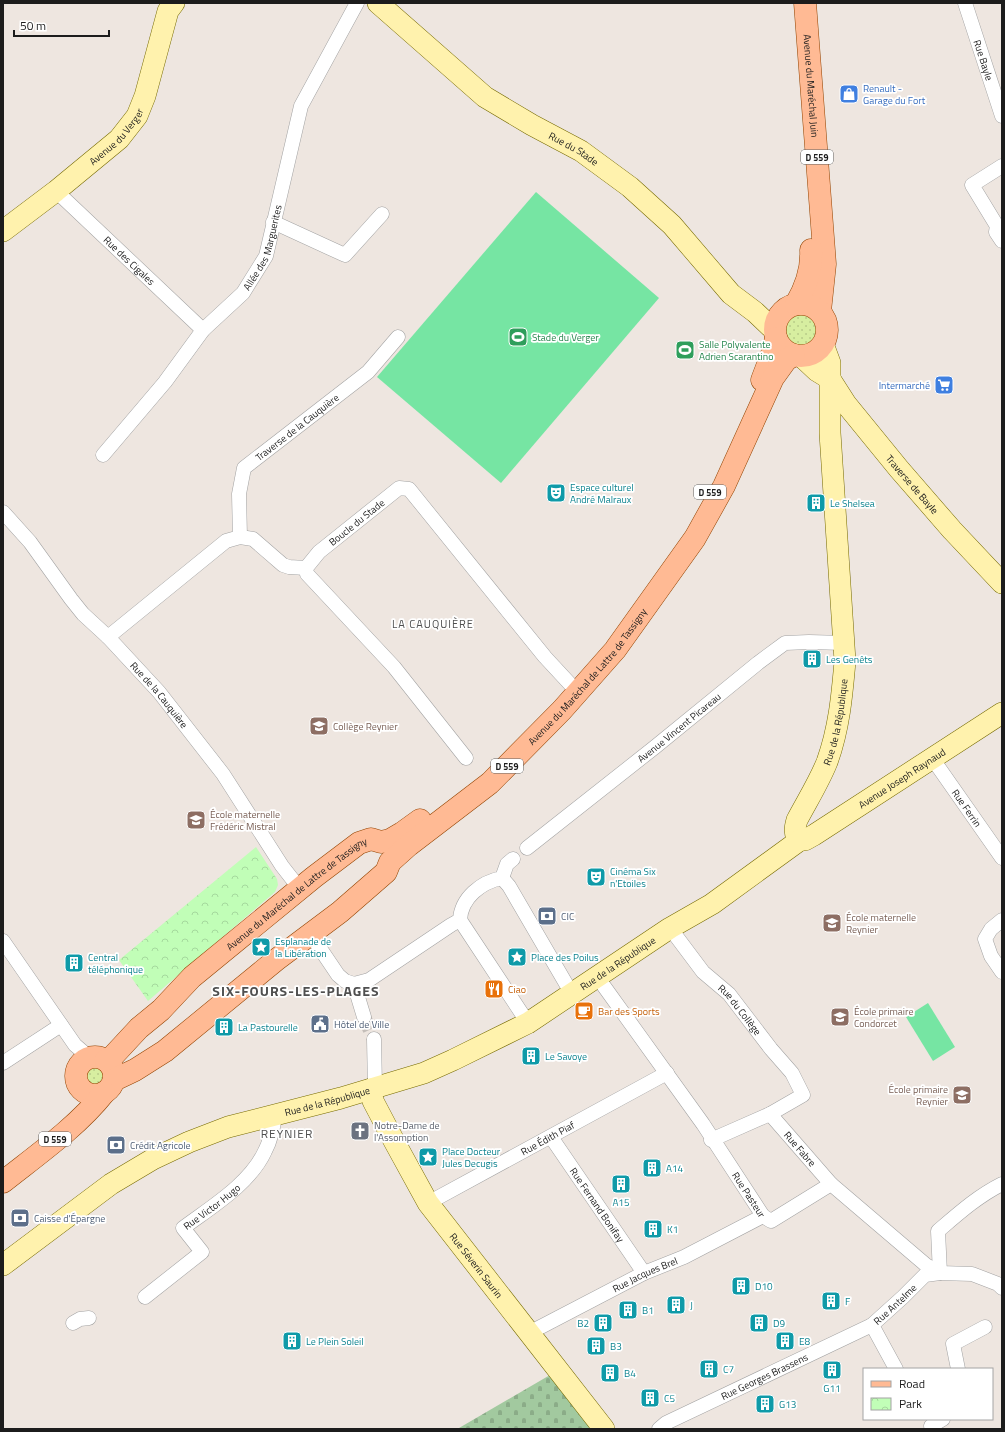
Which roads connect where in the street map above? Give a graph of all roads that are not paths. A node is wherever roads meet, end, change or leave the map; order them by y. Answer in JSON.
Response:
{"nodes":[{"id":1,"x":174,"y":3,"type":"edge"},
{"id":2,"x":357,"y":3,"type":"edge"},
{"id":3,"x":378,"y":3,"type":"edge"},
{"id":4,"x":794,"y":3,"type":"edge"},
{"id":5,"x":806,"y":3,"type":"edge"},
{"id":6,"x":965,"y":3,"type":"edge"},
{"id":7,"x":1002,"y":116,"type":"edge"},
{"id":8,"x":1002,"y":166,"type":"edge"},
{"id":9,"x":56,"y":191,"type":"junction"},
{"id":10,"x":382,"y":214,"type":"dead end"},
{"id":11,"x":273,"y":222,"type":"junction"},
{"id":12,"x":3,"y":231,"type":"edge"},
{"id":13,"x":1002,"y":240,"type":"edge"},
{"id":14,"x":820,"y":311,"type":"junction"},
{"id":15,"x":782,"y":321,"type":"junction"},
{"id":16,"x":203,"y":330,"type":"junction"},
{"id":17,"x":398,"y":337,"type":"dead end"},
{"id":18,"x":823,"y":344,"type":"junction"},
{"id":19,"x":798,"y":356,"type":"junction"},
{"id":20,"x":830,"y":379,"type":"junction"},
{"id":21,"x":103,"y":455,"type":"dead end"},
{"id":22,"x":3,"y":512,"type":"edge"},
{"id":23,"x":240,"y":537,"type":"junction"},
{"id":24,"x":306,"y":568,"type":"junction"},
{"id":25,"x":1002,"y":583,"type":"edge"},
{"id":26,"x":108,"y":637,"type":"junction"},
{"id":27,"x":844,"y":643,"type":"junction"},
{"id":28,"x":562,"y":677,"type":"junction"},
{"id":29,"x":1002,"y":713,"type":"edge"},
{"id":30,"x":466,"y":758,"type":"dead end"},
{"id":31,"x":932,"y":758,"type":"junction"},
{"id":32,"x":800,"y":840,"type":"junction"},
{"id":33,"x":381,"y":842,"type":"junction"},
{"id":34,"x":527,"y":848,"type":"dead end"},
{"id":35,"x":1002,"y":858,"type":"edge"},
{"id":36,"x":510,"y":861,"type":"dead end"},
{"id":37,"x":390,"y":862,"type":"junction"},
{"id":38,"x":502,"y":878,"type":"junction"},
{"id":39,"x":300,"y":889,"type":"junction"},
{"id":40,"x":460,"y":920,"type":"junction"},
{"id":41,"x":1002,"y":920,"type":"edge"},
{"id":42,"x":670,"y":928,"type":"junction"},
{"id":43,"x":311,"y":935,"type":"junction"},
{"id":44,"x":3,"y":941,"type":"edge"},
{"id":45,"x":1002,"y":972,"type":"edge"},
{"id":46,"x":598,"y":978,"type":"junction"},
{"id":47,"x":354,"y":984,"type":"junction"},
{"id":48,"x":572,"y":994,"type":"junction"},
{"id":49,"x":364,"y":1017,"type":"tunnel mouth"},
{"id":50,"x":528,"y":1023,"type":"junction"},
{"id":51,"x":60,"y":1025,"type":"junction"},
{"id":52,"x":374,"y":1039,"type":"tunnel mouth"},
{"id":53,"x":88,"y":1057,"type":"junction"},
{"id":54,"x":3,"y":1063,"type":"edge"},
{"id":55,"x":667,"y":1073,"type":"junction"},
{"id":56,"x":109,"y":1086,"type":"junction"},
{"id":57,"x":79,"y":1087,"type":"junction"},
{"id":58,"x":373,"y":1088,"type":"junction"},
{"id":59,"x":770,"y":1114,"type":"junction"},
{"id":60,"x":275,"y":1116,"type":"junction"},
{"id":61,"x":551,"y":1137,"type":"junction"},
{"id":62,"x":712,"y":1140,"type":"junction"},
{"id":63,"x":3,"y":1165,"type":"edge"},
{"id":64,"x":3,"y":1182,"type":"edge"},
{"id":65,"x":831,"y":1184,"type":"junction"},
{"id":66,"x":1002,"y":1184,"type":"edge"},
{"id":67,"x":428,"y":1203,"type":"junction"},
{"id":68,"x":762,"y":1216,"type":"junction"},
{"id":69,"x":3,"y":1265,"type":"edge"},
{"id":70,"x":644,"y":1273,"type":"junction"},
{"id":71,"x":940,"y":1273,"type":"junction"},
{"id":72,"x":1002,"y":1288,"type":"edge"},
{"id":73,"x":145,"y":1297,"type":"dead end"},
{"id":74,"x":89,"y":1318,"type":"dead end"},
{"id":75,"x":73,"y":1323,"type":"dead end"},
{"id":76,"x":872,"y":1325,"type":"junction"},
{"id":77,"x":985,"y":1327,"type":"dead end"},
{"id":78,"x":528,"y":1333,"type":"junction"},
{"id":79,"x":895,"y":1368,"type":"edge"},
{"id":80,"x":958,"y":1368,"type":"edge"},
{"id":81,"x":941,"y":1420,"type":"edge"},
{"id":82,"x":929,"y":1426,"type":"edge"},
{"id":83,"x":604,"y":1429,"type":"edge"},
{"id":84,"x":659,"y":1429,"type":"edge"}],
"edges":[{"from":1,"to":9,"type":"main road","name":"Avenue du Verger"},
{"from":2,"to":11,"type":"street","name":"Allée des Marguerites"},
{"from":3,"to":15,"type":"main road","name":"Rue du Stade"},
{"from":4,"to":15,"type":"main road","name":"Avenue du Maréchal Juin","number":"D 559"},
{"from":5,"to":14,"type":"main road","name":"Avenue du Maréchal Juin","number":"D 559"},
{"from":6,"to":7,"type":"street","name":"Rue Bayle"},
{"from":8,"to":13,"type":"street"},
{"from":9,"to":12,"type":"main road","name":"Avenue du Verger"},
{"from":9,"to":16,"type":"street","name":"Rue des Cigales"},
{"from":10,"to":11,"type":"street"},
{"from":11,"to":16,"type":"street","name":"Allée des Marguerites"},
{"from":14,"to":15,"type":"main road"},
{"from":14,"to":18,"type":"main road"},
{"from":15,"to":19,"type":"main road"},
{"from":15,"to":28,"type":"main road","name":"Avenue du Maréchal de Lattre de Tassigny","number":"D 559"},
{"from":16,"to":21,"type":"street","name":"Allée des Marguerites"},
{"from":17,"to":23,"type":"street","name":"Traverse de la Cauquière"},
{"from":18,"to":19,"type":"main road"},
{"from":18,"to":20,"type":"main road","name":"Traverse de Bayle"},
{"from":19,"to":20,"type":"main road","name":"Traverse de Bayle"},
{"from":19,"to":37,"type":"main road","name":"Avenue du Maréchal de Lattre de Tassigny","number":"D 559"},
{"from":20,"to":25,"type":"main road","name":"Traverse de Bayle"},
{"from":20,"to":27,"type":"main road","name":"Rue de la République"},
{"from":22,"to":26,"type":"street","name":"Rue de la Cauquière"},
{"from":23,"to":24,"type":"street"},
{"from":23,"to":26,"type":"street"},
{"from":24,"to":28,"type":"street","name":"Boucle du Stade"},
{"from":24,"to":30,"type":"street"},
{"from":26,"to":39,"type":"street","name":"Rue de la Cauquière"},
{"from":27,"to":32,"type":"main road","name":"Rue de la République"},
{"from":27,"to":34,"type":"street","name":"Avenue Vincent Picareau"},
{"from":28,"to":33,"type":"main road","name":"Avenue du Maréchal de Lattre de Tassigny","number":"D 559"},
{"from":29,"to":31,"type":"main road","name":"Avenue Joseph Raynaud"},
{"from":31,"to":32,"type":"main road","name":"Avenue Joseph Raynaud"},
{"from":31,"to":35,"type":"street","name":"Rue Ferrin"},
{"from":32,"to":42,"type":"main road","name":"Rue de la République"},
{"from":33,"to":37,"type":"main road"},
{"from":33,"to":39,"type":"main road","name":"Avenue du Maréchal de Lattre de Tassigny","number":"D 559"},
{"from":36,"to":38,"type":"street"},
{"from":37,"to":43,"type":"main road","name":"Avenue du Maréchal de Lattre de Tassigny","number":"D 559"},
{"from":38,"to":40,"type":"street"},
{"from":38,"to":48,"type":"street"},
{"from":39,"to":53,"type":"main road","name":"Avenue du Maréchal de Lattre de Tassigny","number":"D 559"},
{"from":40,"to":47,"type":"street"},
{"from":40,"to":50,"type":"street"},
{"from":41,"to":45,"type":"street"},
{"from":42,"to":46,"type":"main road","name":"Rue de la République"},
{"from":42,"to":59,"type":"street","name":"Rue du Collège"},
{"from":43,"to":47,"type":"street"},
{"from":43,"to":56,"type":"main road","name":"Avenue du Maréchal de Lattre de Tassigny","number":"D 559"},
{"from":44,"to":51,"type":"street"},
{"from":46,"to":48,"type":"main road","name":"Rue de la République"},
{"from":46,"to":55,"type":"street","name":"Rue Pasteur"},
{"from":47,"to":49,"type":"street"},
{"from":48,"to":50,"type":"main road","name":"Rue de la République"},
{"from":50,"to":58,"type":"main road","name":"Rue de la République"},
{"from":51,"to":53,"type":"street"},
{"from":51,"to":54,"type":"street"},
{"from":52,"to":58,"type":"street"},
{"from":53,"to":56,"type":"main road"},
{"from":53,"to":57,"type":"main road"},
{"from":55,"to":61,"type":"street","name":"Rue Édith Piaf"},
{"from":55,"to":62,"type":"street","name":"Rue Pasteur"},
{"from":56,"to":57,"type":"main road"},
{"from":56,"to":64,"type":"main road","name":"Avenue du Maréchal de Lattre de Tassigny","number":"D 559"},
{"from":57,"to":63,"type":"main road","number":"D 559"},
{"from":58,"to":60,"type":"main road","name":"Rue de la République"},
{"from":58,"to":67,"type":"main road","name":"Rue Séverin Saurin"},
{"from":59,"to":62,"type":"street"},
{"from":59,"to":65,"type":"street","name":"Rue Fabre"},
{"from":60,"to":69,"type":"main road","name":"Rue de la République"},
{"from":60,"to":73,"type":"street","name":"Rue Victor Hugo"},
{"from":61,"to":67,"type":"street","name":"Rue Édith Piaf"},
{"from":61,"to":70,"type":"street","name":"Rue Fernand Bonifay"},
{"from":62,"to":68,"type":"street","name":"Rue Pasteur"},
{"from":65,"to":68,"type":"street","name":"Rue Pasteur"},
{"from":65,"to":71,"type":"street"},
{"from":66,"to":71,"type":"street"},
{"from":67,"to":78,"type":"main road","name":"Rue Séverin Saurin"},
{"from":68,"to":70,"type":"street","name":"Rue Jacques Brel"},
{"from":70,"to":78,"type":"street","name":"Rue Jacques Brel"},
{"from":71,"to":72,"type":"street"},
{"from":71,"to":76,"type":"street","name":"Rue Antelme"},
{"from":74,"to":75,"type":"street"},
{"from":76,"to":79,"type":"street","name":"Rue Antelme"},
{"from":76,"to":84,"type":"street","name":"Rue Georges Brassens"},
{"from":77,"to":80,"type":"street"},
{"from":78,"to":83,"type":"main road","name":"Rue Séverin Saurin"},
{"from":81,"to":82,"type":"street"}]}
